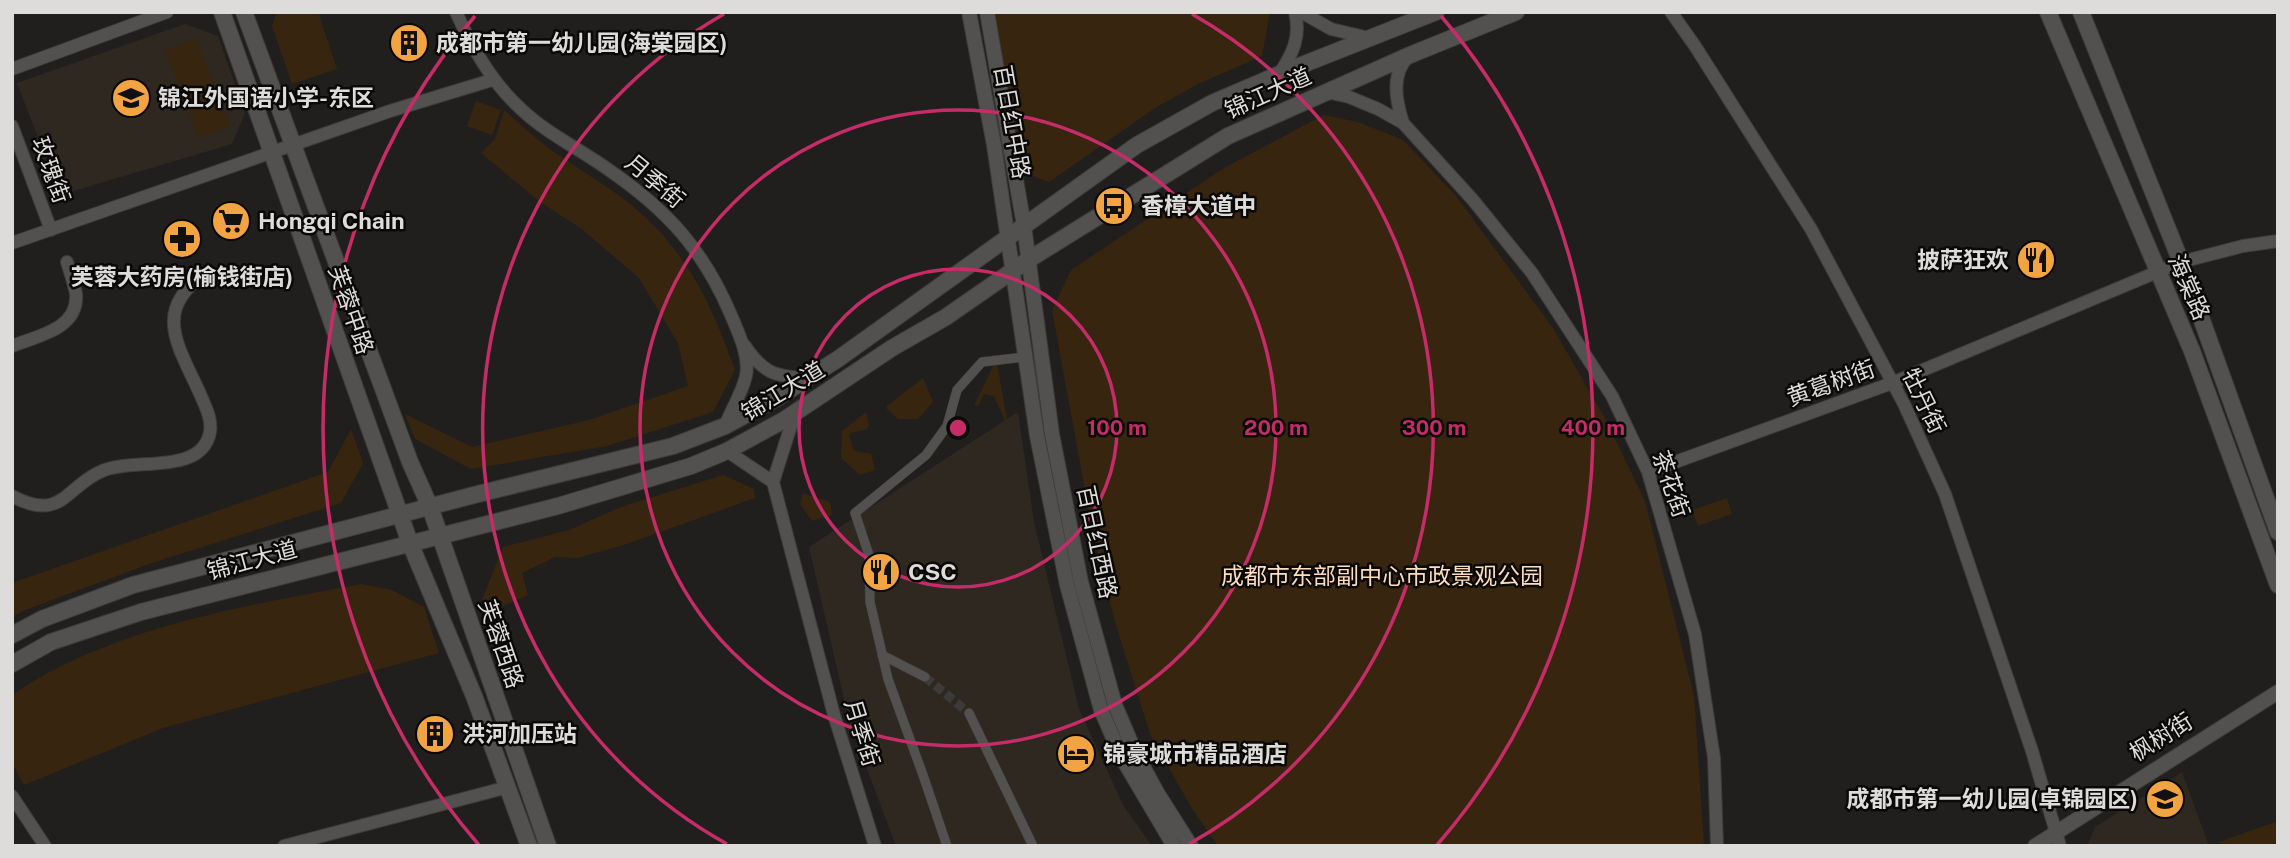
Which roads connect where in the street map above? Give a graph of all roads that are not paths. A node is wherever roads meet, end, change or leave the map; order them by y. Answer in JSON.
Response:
{"nodes":[{"id":1,"x":167,"y":12,"type":"edge"},
{"id":2,"x":222,"y":12,"type":"edge"},
{"id":3,"x":244,"y":12,"type":"edge"},
{"id":4,"x":456,"y":12,"type":"edge"},
{"id":5,"x":969,"y":12,"type":"edge"},
{"id":6,"x":987,"y":12,"type":"edge"},
{"id":7,"x":1295,"y":12,"type":"edge"},
{"id":8,"x":1301,"y":12,"type":"edge"},
{"id":9,"x":1436,"y":12,"type":"edge"},
{"id":10,"x":1516,"y":12,"type":"edge"},
{"id":11,"x":1671,"y":12,"type":"edge"},
{"id":12,"x":2048,"y":12,"type":"edge"},
{"id":13,"x":2081,"y":12,"type":"edge"},
{"id":14,"x":1369,"y":38,"type":"junction"},
{"id":15,"x":1410,"y":55,"type":"junction"},
{"id":16,"x":12,"y":69,"type":"edge"},
{"id":17,"x":1279,"y":74,"type":"junction"},
{"id":18,"x":492,"y":80,"type":"junction"},
{"id":19,"x":1316,"y":97,"type":"junction"},
{"id":20,"x":1403,"y":123,"type":"junction"},
{"id":21,"x":12,"y":126,"type":"edge"},
{"id":22,"x":292,"y":144,"type":"junction"},
{"id":23,"x":271,"y":151,"type":"junction"},
{"id":24,"x":1024,"y":226,"type":"junction"},
{"id":25,"x":51,"y":230,"type":"junction"},
{"id":26,"x":1006,"y":239,"type":"junction"},
{"id":27,"x":2278,"y":242,"type":"edge"},
{"id":28,"x":12,"y":243,"type":"edge"},
{"id":29,"x":1028,"y":260,"type":"junction"},
{"id":30,"x":67,"y":262,"type":"dead end"},
{"id":31,"x":2181,"y":262,"type":"junction"},
{"id":32,"x":1012,"y":271,"type":"junction"},
{"id":33,"x":2157,"y":273,"type":"junction"},
{"id":34,"x":204,"y":275,"type":"dead end"},
{"id":35,"x":742,"y":342,"type":"junction"},
{"id":36,"x":12,"y":346,"type":"edge"},
{"id":37,"x":1025,"y":357,"type":"junction"},
{"id":38,"x":809,"y":378,"type":"junction"},
{"id":39,"x":1892,"y":383,"type":"junction"},
{"id":40,"x":795,"y":413,"type":"junction"},
{"id":41,"x":725,"y":426,"type":"junction"},
{"id":42,"x":727,"y":451,"type":"junction"},
{"id":43,"x":1648,"y":472,"type":"junction"},
{"id":44,"x":773,"y":482,"type":"junction"},
{"id":45,"x":12,"y":496,"type":"edge"},
{"id":46,"x":430,"y":507,"type":"junction"},
{"id":47,"x":400,"y":515,"type":"junction"},
{"id":48,"x":2278,"y":532,"type":"edge"},
{"id":49,"x":439,"y":536,"type":"junction"},
{"id":50,"x":410,"y":543,"type":"junction"},
{"id":51,"x":2278,"y":584,"type":"edge"},
{"id":52,"x":12,"y":635,"type":"edge"},
{"id":53,"x":882,"y":655,"type":"junction"},
{"id":54,"x":12,"y":664,"type":"edge"},
{"id":55,"x":925,"y":677,"type":"tunnel mouth"},
{"id":56,"x":2278,"y":692,"type":"edge"},
{"id":57,"x":969,"y":713,"type":"tunnel mouth"},
{"id":58,"x":508,"y":787,"type":"junction"},
{"id":59,"x":12,"y":796,"type":"edge"},
{"id":60,"x":2056,"y":831,"type":"junction"},
{"id":61,"x":44,"y":846,"type":"edge"},
{"id":62,"x":284,"y":846,"type":"edge"},
{"id":63,"x":529,"y":846,"type":"edge"},
{"id":64,"x":548,"y":846,"type":"edge"},
{"id":65,"x":875,"y":846,"type":"edge"},
{"id":66,"x":947,"y":846,"type":"edge"},
{"id":67,"x":1034,"y":846,"type":"edge"},
{"id":68,"x":1174,"y":846,"type":"edge"},
{"id":69,"x":1191,"y":846,"type":"edge"},
{"id":70,"x":1717,"y":846,"type":"edge"},
{"id":71,"x":2035,"y":846,"type":"edge"},
{"id":72,"x":2060,"y":846,"type":"edge"}],
"edges":[{"from":1,"to":16,"type":"street"},
{"from":2,"to":23,"type":"main road","name":"芙蓉中路"},
{"from":3,"to":22,"type":"main road","name":"芙蓉中路"},
{"from":4,"to":18,"type":"street","name":"月季街"},
{"from":5,"to":26,"type":"street","name":"百日红中路"},
{"from":6,"to":24,"type":"street","name":"百日红中路"},
{"from":7,"to":17,"type":"street"},
{"from":8,"to":14,"type":"street"},
{"from":9,"to":14,"type":"main road","name":"锦江大道"},
{"from":10,"to":15,"type":"main road","name":"锦江大道"},
{"from":11,"to":39,"type":"street","name":"牡丹街"},
{"from":12,"to":33,"type":"main road","name":"海棠路"},
{"from":13,"to":31,"type":"main road","name":"海棠路"},
{"from":14,"to":17,"type":"main road","name":"锦江大道"},
{"from":15,"to":19,"type":"main road","name":"锦江大道"},
{"from":15,"to":20,"type":"street"},
{"from":17,"to":24,"type":"main road","name":"锦江大道"},
{"from":18,"to":22,"type":"street"},
{"from":18,"to":35,"type":"street","name":"月季街"},
{"from":19,"to":20,"type":"street","name":"茶花街"},
{"from":19,"to":29,"type":"main road","name":"锦江大道"},
{"from":20,"to":43,"type":"street","name":"茶花街"},
{"from":21,"to":25,"type":"street","name":"玫瑰街"},
{"from":22,"to":23,"type":"street"},
{"from":22,"to":46,"type":"main road","name":"芙蓉中路"},
{"from":23,"to":25,"type":"street"},
{"from":23,"to":47,"type":"main road","name":"芙蓉中路"},
{"from":24,"to":26,"type":"main road","name":"锦江大道"},
{"from":24,"to":29,"type":"street","name":"百日红西路"},
{"from":25,"to":28,"type":"street"},
{"from":26,"to":32,"type":"street","name":"百日红西路"},
{"from":26,"to":38,"type":"main road","name":"锦江大道"},
{"from":27,"to":31,"type":"street","name":"黄葛树街"},
{"from":29,"to":32,"type":"main road","name":"锦江大道"},
{"from":29,"to":69,"type":"street","name":"百日红西路"},
{"from":30,"to":36,"type":"street"},
{"from":31,"to":33,"type":"street","name":"黄葛树街"},
{"from":31,"to":48,"type":"main road","name":"海棠路"},
{"from":32,"to":37,"type":"street","name":"百日红西路"},
{"from":32,"to":40,"type":"main road","name":"锦江大道"},
{"from":33,"to":39,"type":"street","name":"黄葛树街"},
{"from":33,"to":51,"type":"main road","name":"海棠路"},
{"from":34,"to":45,"type":"street"},
{"from":35,"to":38,"type":"street"},
{"from":35,"to":41,"type":"street","name":"月季街"},
{"from":37,"to":53,"type":"street"},
{"from":37,"to":68,"type":"street","name":"百日红西路"},
{"from":38,"to":41,"type":"main road","name":"锦江大道"},
{"from":39,"to":43,"type":"street","name":"黄葛树街"},
{"from":39,"to":60,"type":"street","name":"牡丹街"},
{"from":40,"to":42,"type":"main road","name":"锦江大道"},
{"from":40,"to":44,"type":"street"},
{"from":41,"to":46,"type":"main road","name":"锦江大道"},
{"from":42,"to":44,"type":"street"},
{"from":42,"to":49,"type":"main road","name":"锦江大道"},
{"from":43,"to":70,"type":"street","name":"茶花街"},
{"from":44,"to":65,"type":"street","name":"月季街"},
{"from":46,"to":47,"type":"main road","name":"锦江大道"},
{"from":46,"to":49,"type":"main road","name":"芙蓉中路"},
{"from":47,"to":50,"type":"main road","name":"芙蓉中路"},
{"from":47,"to":52,"type":"main road","name":"锦江大道"},
{"from":49,"to":50,"type":"main road","name":"锦江大道"},
{"from":49,"to":64,"type":"main road","name":"芙蓉西路"},
{"from":50,"to":54,"type":"main road","name":"锦江大道"},
{"from":50,"to":58,"type":"main road","name":"芙蓉西路"},
{"from":53,"to":55,"type":"street"},
{"from":53,"to":66,"type":"street"},
{"from":56,"to":60,"type":"street","name":"枫树街"},
{"from":57,"to":67,"type":"street"},
{"from":58,"to":62,"type":"street"},
{"from":58,"to":63,"type":"main road","name":"芙蓉西路"},
{"from":59,"to":61,"type":"street"},
{"from":60,"to":71,"type":"street","name":"枫树街"},
{"from":60,"to":72,"type":"street","name":"牡丹街"}]}
